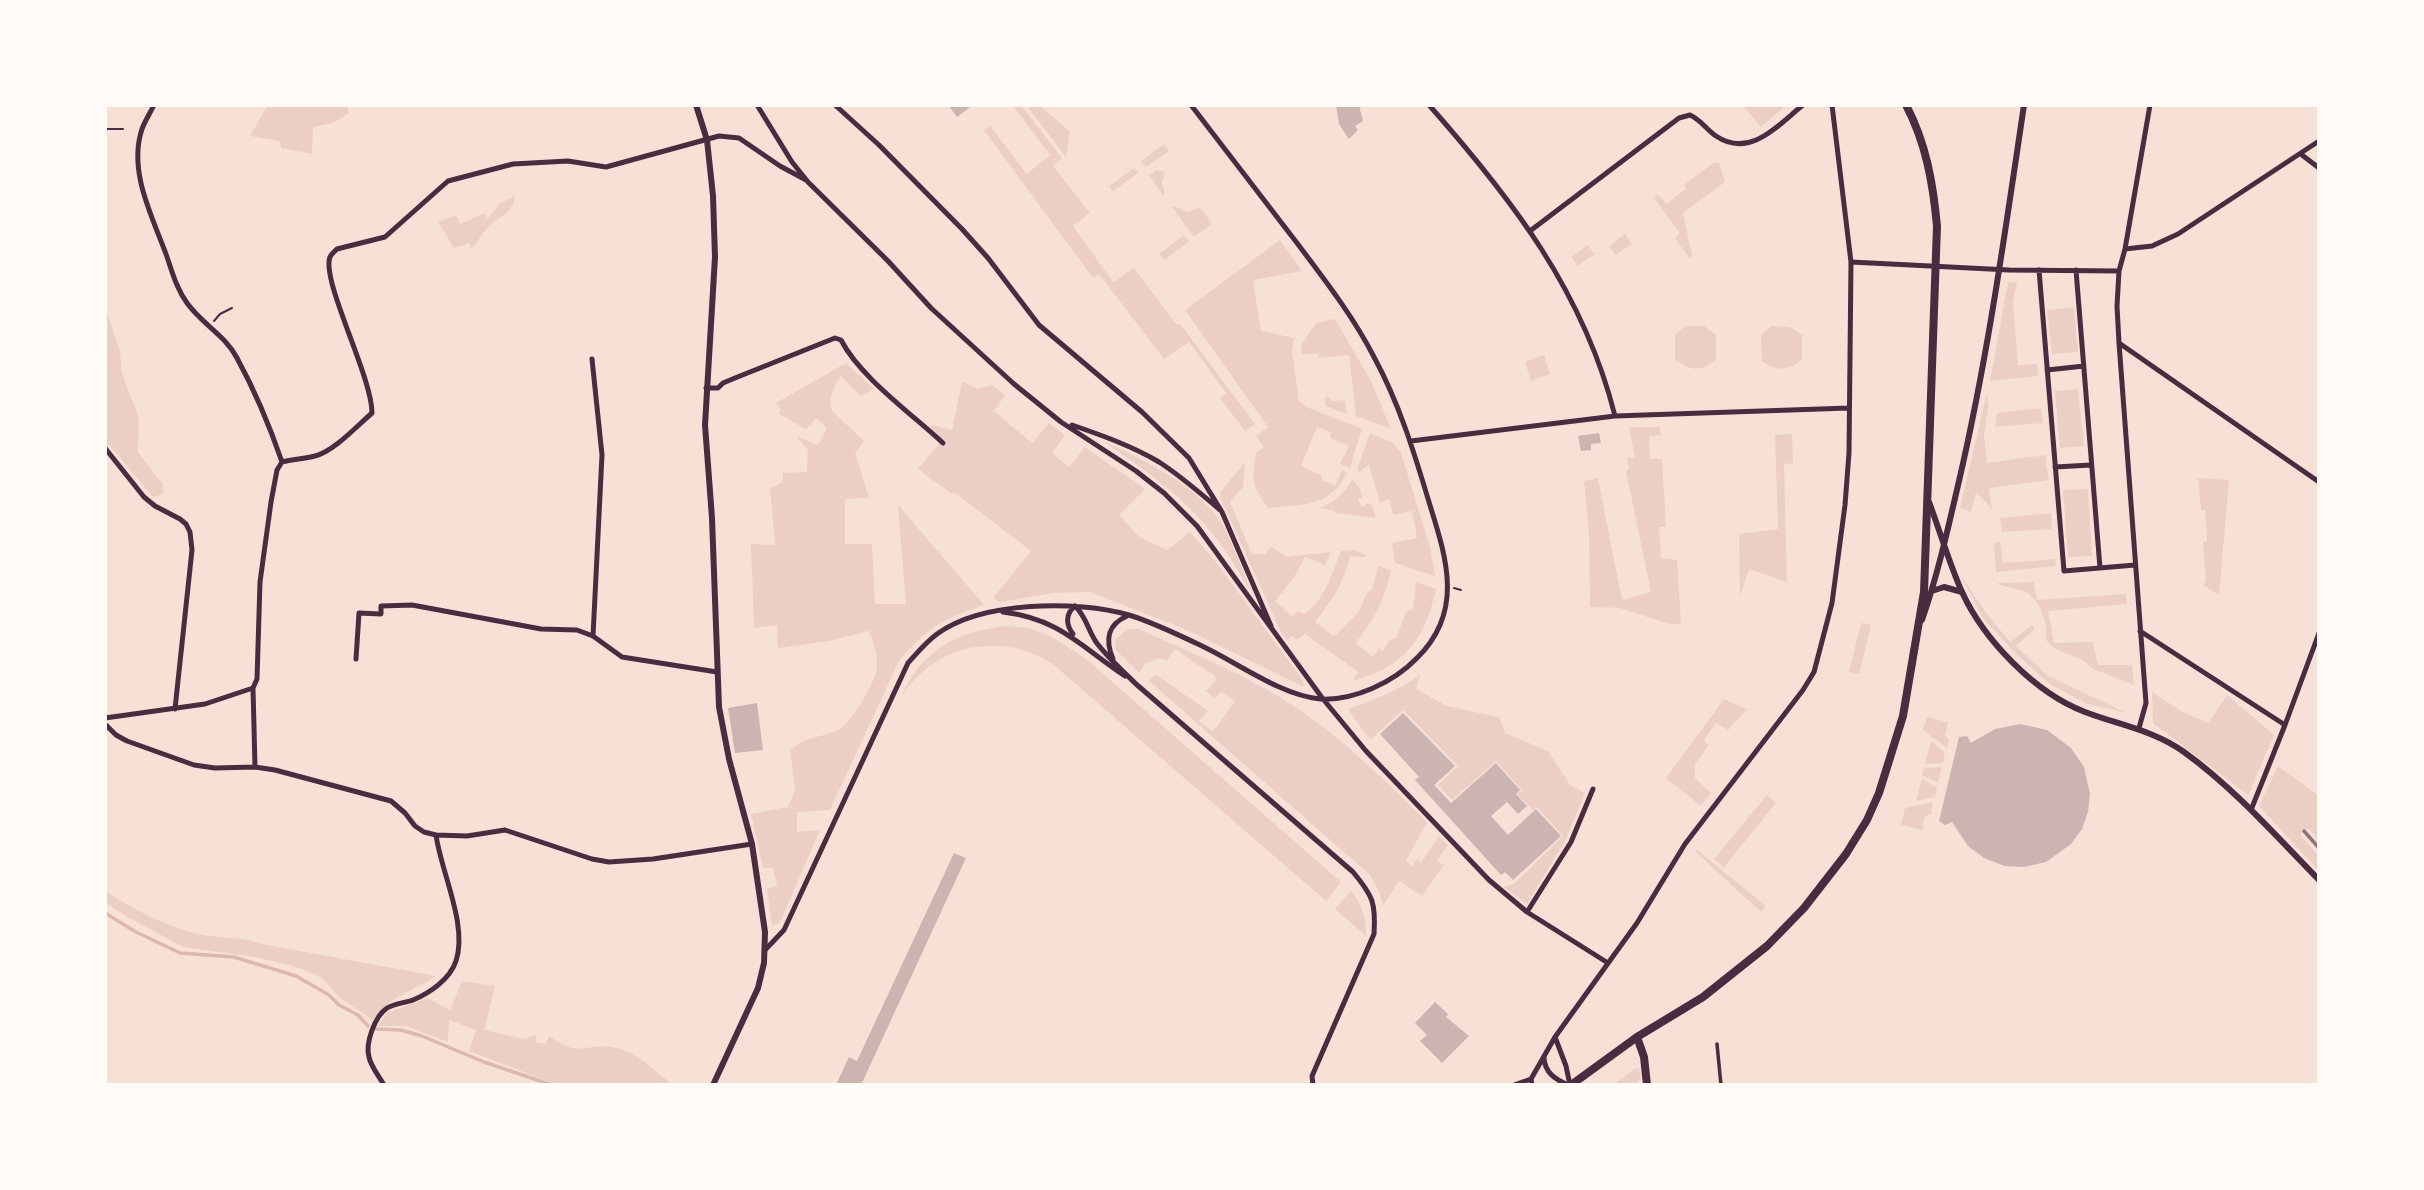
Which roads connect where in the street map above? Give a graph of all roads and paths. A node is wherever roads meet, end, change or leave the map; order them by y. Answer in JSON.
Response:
{"nodes":[{"id":1,"x":154,"y":105,"type":"edge"},
{"id":2,"x":696,"y":105,"type":"edge"},
{"id":3,"x":757,"y":105,"type":"edge"},
{"id":4,"x":835,"y":105,"type":"edge"},
{"id":5,"x":1191,"y":105,"type":"edge"},
{"id":6,"x":1429,"y":105,"type":"edge"},
{"id":7,"x":1803,"y":105,"type":"edge"},
{"id":8,"x":1832,"y":105,"type":"edge"},
{"id":9,"x":1906,"y":105,"type":"edge"},
{"id":10,"x":2024,"y":105,"type":"edge"},
{"id":11,"x":2150,"y":105,"type":"edge"},
{"id":12,"x":105,"y":129,"type":"edge"},
{"id":13,"x":123,"y":129,"type":"dead end"},
{"id":14,"x":707,"y":140,"type":"junction"},
{"id":15,"x":2319,"y":141,"type":"edge"},
{"id":16,"x":2302,"y":155,"type":"junction"},
{"id":17,"x":2319,"y":168,"type":"edge"},
{"id":18,"x":808,"y":182,"type":"junction"},
{"id":19,"x":1530,"y":232,"type":"junction"},
{"id":20,"x":2125,"y":249,"type":"junction"},
{"id":21,"x":1851,"y":262,"type":"junction"},
{"id":22,"x":2039,"y":270,"type":"junction"},
{"id":23,"x":2076,"y":270,"type":"junction"},
{"id":24,"x":2119,"y":271,"type":"junction"},
{"id":25,"x":233,"y":308,"type":"dead end"},
{"id":26,"x":213,"y":328,"type":"junction"},
{"id":27,"x":2119,"y":343,"type":"junction"},
{"id":28,"x":592,"y":359,"type":"dead end"},
{"id":29,"x":2084,"y":366,"type":"junction"},
{"id":30,"x":2047,"y":370,"type":"junction"},
{"id":31,"x":706,"y":388,"type":"junction"},
{"id":32,"x":1849,"y":408,"type":"junction"},
{"id":33,"x":1615,"y":416,"type":"junction"},
{"id":34,"x":1061,"y":422,"type":"junction"},
{"id":35,"x":1410,"y":441,"type":"junction"},
{"id":36,"x":943,"y":443,"type":"dead end"},
{"id":37,"x":105,"y":449,"type":"edge"},
{"id":38,"x":282,"y":462,"type":"junction"},
{"id":39,"x":2091,"y":465,"type":"junction"},
{"id":40,"x":2055,"y":467,"type":"junction"},
{"id":41,"x":2319,"y":482,"type":"edge"},
{"id":42,"x":1928,"y":499,"type":"junction"},
{"id":43,"x":1222,"y":512,"type":"junction"},
{"id":44,"x":1944,"y":544,"type":"junction"},
{"id":45,"x":2135,"y":565,"type":"junction"},
{"id":46,"x":2100,"y":568,"type":"junction"},
{"id":47,"x":1453,"y":587,"type":"dead end"},
{"id":48,"x":1461,"y":590,"type":"dead end"},
{"id":49,"x":1932,"y":591,"type":"junction"},
{"id":50,"x":1962,"y":592,"type":"junction"},
{"id":51,"x":1074,"y":606,"type":"junction"},
{"id":52,"x":998,"y":611,"type":"junction"},
{"id":53,"x":1128,"y":615,"type":"junction"},
{"id":54,"x":1920,"y":628,"type":"junction"},
{"id":55,"x":2140,"y":631,"type":"junction"},
{"id":56,"x":1273,"y":632,"type":"junction"},
{"id":57,"x":2319,"y":633,"type":"edge"},
{"id":58,"x":593,"y":636,"type":"junction"},
{"id":59,"x":1075,"y":637,"type":"junction"},
{"id":60,"x":356,"y":659,"type":"dead end"},
{"id":61,"x":1114,"y":662,"type":"junction"},
{"id":62,"x":717,"y":672,"type":"junction"},
{"id":63,"x":1136,"y":684,"type":"junction"},
{"id":64,"x":253,"y":688,"type":"junction"},
{"id":65,"x":1323,"y":699,"type":"junction"},
{"id":66,"x":175,"y":709,"type":"junction"},
{"id":67,"x":105,"y":718,"type":"edge"},
{"id":68,"x":105,"y":724,"type":"edge"},
{"id":69,"x":2285,"y":725,"type":"junction"},
{"id":70,"x":2139,"y":728,"type":"junction"},
{"id":71,"x":255,"y":767,"type":"junction"},
{"id":72,"x":1593,"y":789,"type":"dead end"},
{"id":73,"x":2251,"y":810,"type":"junction"},
{"id":74,"x":436,"y":835,"type":"junction"},
{"id":75,"x":752,"y":844,"type":"junction"},
{"id":76,"x":2319,"y":880,"type":"edge"},
{"id":77,"x":1527,"y":912,"type":"junction"},
{"id":78,"x":765,"y":950,"type":"junction"},
{"id":79,"x":1608,"y":962,"type":"junction"},
{"id":80,"x":1555,"y":1037,"type":"junction"},
{"id":81,"x":1637,"y":1037,"type":"junction"},
{"id":82,"x":1717,"y":1044,"type":"dead end"},
{"id":83,"x":1544,"y":1055,"type":"junction"},
{"id":84,"x":1531,"y":1082,"type":"edge"},
{"id":85,"x":384,"y":1085,"type":"edge"},
{"id":86,"x":713,"y":1085,"type":"edge"},
{"id":87,"x":1313,"y":1085,"type":"edge"},
{"id":88,"x":1514,"y":1085,"type":"edge"},
{"id":89,"x":1570,"y":1085,"type":"edge"},
{"id":90,"x":1647,"y":1085,"type":"edge"},
{"id":91,"x":1721,"y":1085,"type":"edge"}],
"edges":[{"from":1,"to":26,"type":"street"},
{"from":2,"to":14,"type":"street"},
{"from":3,"to":18,"type":"street"},
{"from":4,"to":43,"type":"street"},
{"from":5,"to":35,"type":"street"},
{"from":6,"to":19,"type":"street"},
{"from":7,"to":19,"type":"street"},
{"from":8,"to":21,"type":"street"},
{"from":9,"to":42,"type":"main road"},
{"from":10,"to":44,"type":"street"},
{"from":11,"to":20,"type":"street"},
{"from":12,"to":13,"type":"path"},
{"from":14,"to":18,"type":"street"},
{"from":14,"to":31,"type":"street"},
{"from":14,"to":38,"type":"street"},
{"from":15,"to":16,"type":"street"},
{"from":16,"to":17,"type":"street"},
{"from":16,"to":20,"type":"street"},
{"from":18,"to":34,"type":"street"},
{"from":19,"to":33,"type":"street"},
{"from":20,"to":24,"type":"street"},
{"from":21,"to":22,"type":"street"},
{"from":21,"to":32,"type":"street"},
{"from":22,"to":23,"type":"street"},
{"from":22,"to":30,"type":"street"},
{"from":23,"to":24,"type":"street"},
{"from":23,"to":29,"type":"street"},
{"from":24,"to":27,"type":"street"},
{"from":25,"to":26,"type":"path"},
{"from":26,"to":38,"type":"street"},
{"from":27,"to":41,"type":"street"},
{"from":27,"to":45,"type":"street"},
{"from":28,"to":58,"type":"street"},
{"from":29,"to":30,"type":"street"},
{"from":29,"to":39,"type":"street"},
{"from":30,"to":40,"type":"street"},
{"from":31,"to":36,"type":"street"},
{"from":31,"to":62,"type":"street"},
{"from":32,"to":33,"type":"street"},
{"from":32,"to":79,"type":"street"},
{"from":33,"to":35,"type":"street"},
{"from":34,"to":43,"type":"street"},
{"from":34,"to":56,"type":"street"},
{"from":35,"to":65,"type":"street"},
{"from":37,"to":66,"type":"street"},
{"from":38,"to":64,"type":"street"},
{"from":39,"to":40,"type":"street"},
{"from":39,"to":46,"type":"street"},
{"from":40,"to":46,"type":"street"},
{"from":42,"to":44,"type":"street"},
{"from":42,"to":54,"type":"main road"},
{"from":43,"to":56,"type":"street"},
{"from":44,"to":49,"type":"street"},
{"from":44,"to":50,"type":"street"},
{"from":45,"to":46,"type":"street"},
{"from":45,"to":55,"type":"street"},
{"from":47,"to":48,"type":"path"},
{"from":49,"to":50,"type":"street"},
{"from":49,"to":54,"type":"street"},
{"from":50,"to":70,"type":"street"},
{"from":51,"to":52,"type":"street"},
{"from":51,"to":53,"type":"street"},
{"from":51,"to":59,"type":"street"},
{"from":51,"to":61,"type":"street"},
{"from":52,"to":59,"type":"street"},
{"from":52,"to":78,"type":"street"},
{"from":53,"to":61,"type":"street"},
{"from":53,"to":65,"type":"street"},
{"from":54,"to":81,"type":"main road"},
{"from":55,"to":69,"type":"street"},
{"from":55,"to":70,"type":"street"},
{"from":56,"to":65,"type":"street"},
{"from":57,"to":69,"type":"street"},
{"from":58,"to":60,"type":"street"},
{"from":58,"to":62,"type":"street"},
{"from":59,"to":63,"type":"street"},
{"from":61,"to":63,"type":"street"},
{"from":62,"to":75,"type":"street"},
{"from":63,"to":87,"type":"street"},
{"from":64,"to":66,"type":"street"},
{"from":64,"to":71,"type":"street"},
{"from":65,"to":77,"type":"street"},
{"from":66,"to":67,"type":"street"},
{"from":68,"to":71,"type":"street"},
{"from":69,"to":73,"type":"street"},
{"from":70,"to":73,"type":"street"},
{"from":71,"to":74,"type":"street"},
{"from":72,"to":77,"type":"street"},
{"from":73,"to":76,"type":"street"},
{"from":74,"to":75,"type":"street"},
{"from":74,"to":85,"type":"street"},
{"from":75,"to":78,"type":"street"},
{"from":77,"to":79,"type":"street"},
{"from":78,"to":86,"type":"street"},
{"from":79,"to":80,"type":"street"},
{"from":80,"to":83,"type":"street"},
{"from":80,"to":89,"type":"street"},
{"from":81,"to":89,"type":"main road"},
{"from":81,"to":90,"type":"main road"},
{"from":82,"to":91,"type":"street"},
{"from":83,"to":84,"type":"street"},
{"from":83,"to":89,"type":"street"},
{"from":84,"to":88,"type":"street"}]}
